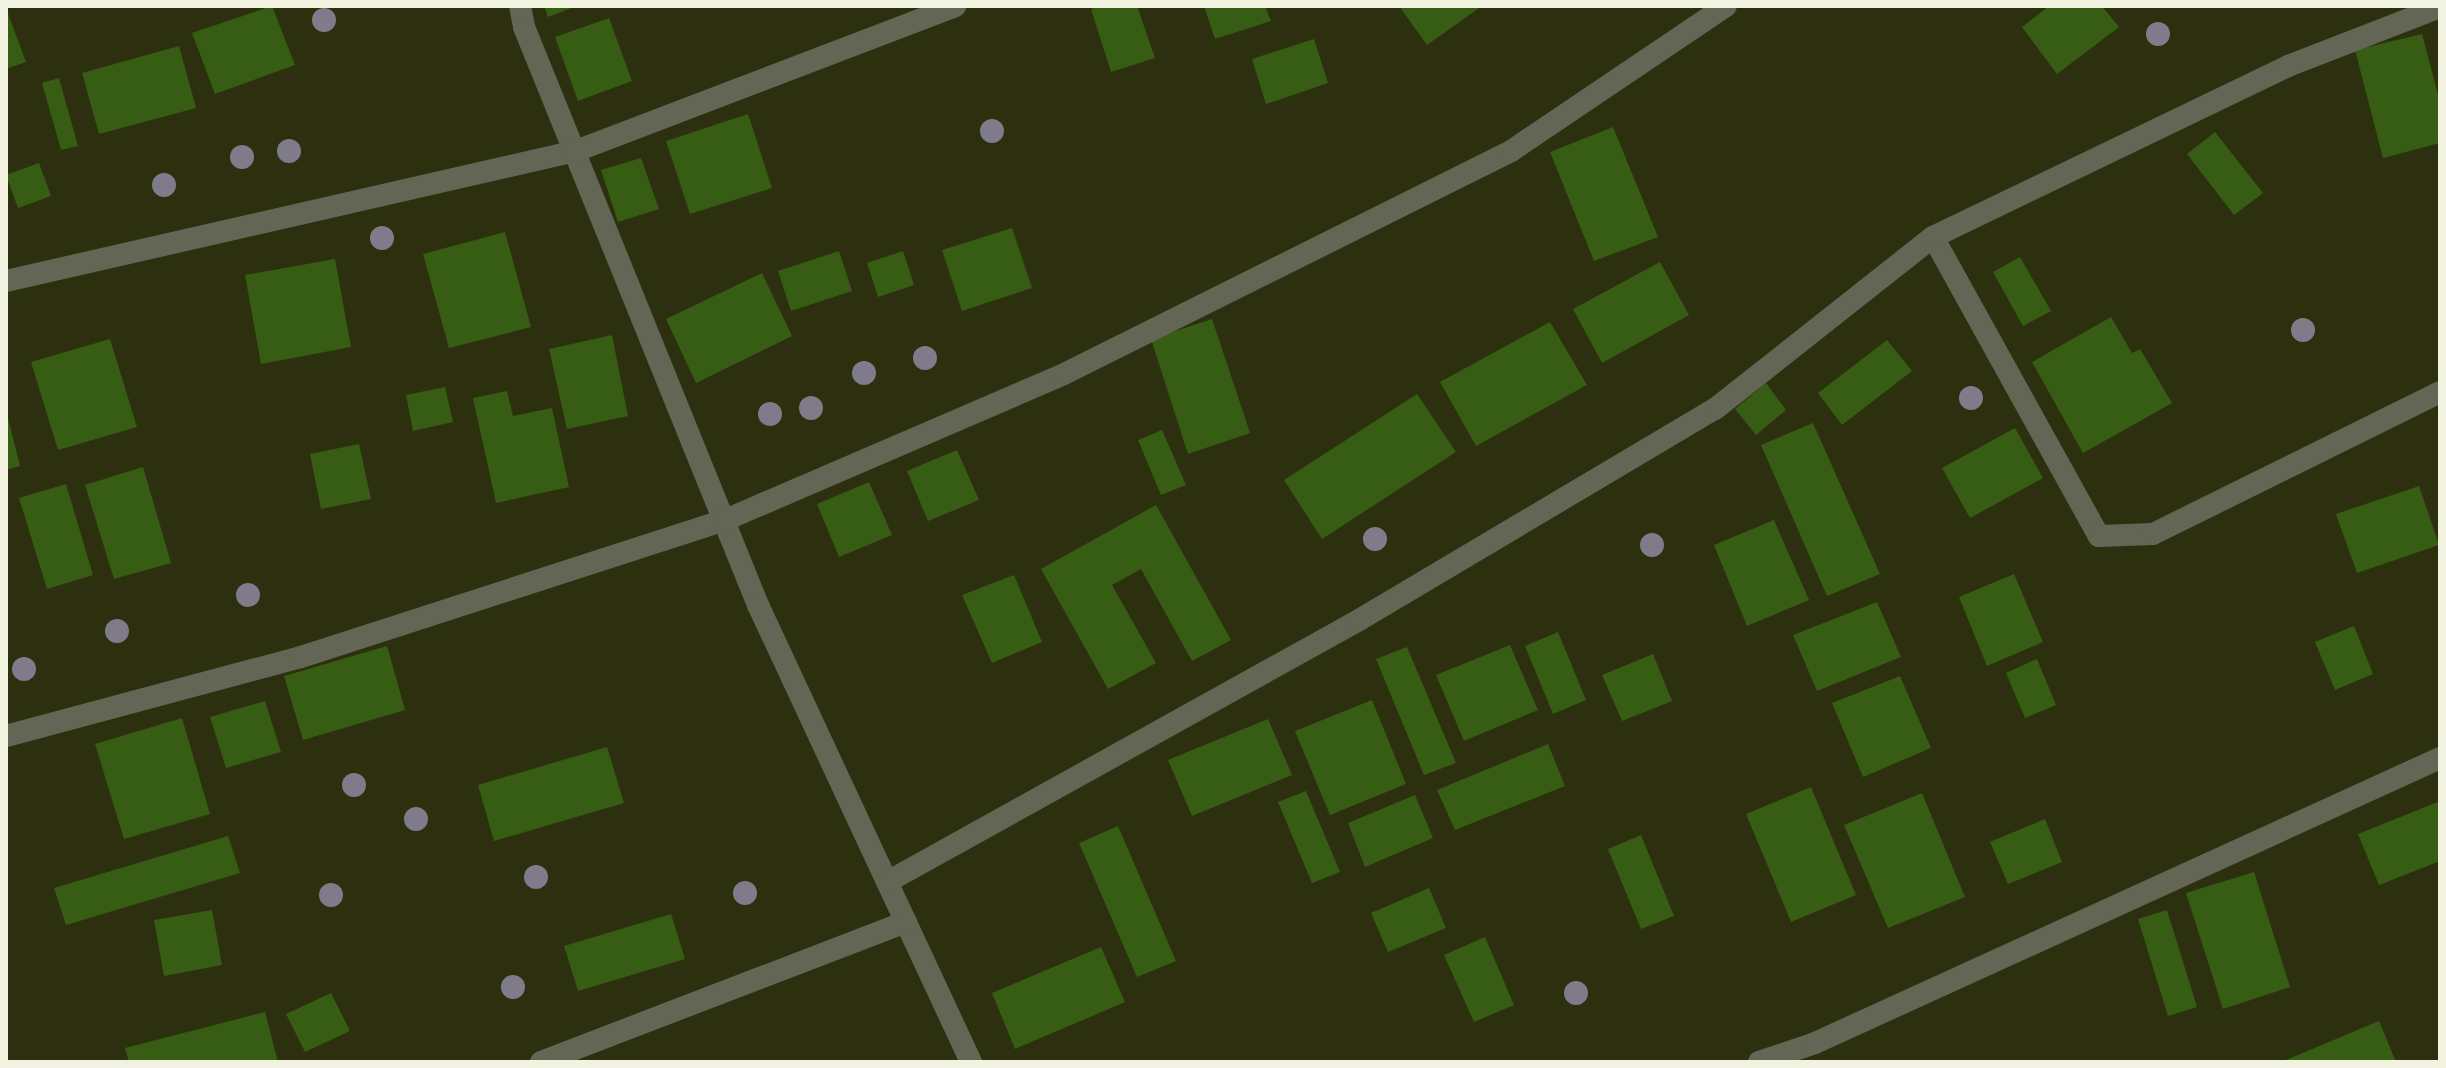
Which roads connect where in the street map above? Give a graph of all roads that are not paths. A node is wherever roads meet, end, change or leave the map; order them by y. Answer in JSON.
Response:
{"nodes":[{"id":1,"x":520,"y":6,"type":"edge"},
{"id":2,"x":955,"y":6,"type":"edge"},
{"id":3,"x":1726,"y":6,"type":"edge"},
{"id":4,"x":2440,"y":7,"type":"edge"},
{"id":5,"x":576,"y":151,"type":"junction"},
{"id":6,"x":1933,"y":237,"type":"junction"},
{"id":7,"x":6,"y":281,"type":"edge"},
{"id":8,"x":2440,"y":392,"type":"edge"},
{"id":9,"x":723,"y":521,"type":"junction"},
{"id":10,"x":6,"y":736,"type":"edge"},
{"id":11,"x":2440,"y":758,"type":"edge"},
{"id":12,"x":889,"y":881,"type":"junction"},
{"id":13,"x":906,"y":922,"type":"junction"},
{"id":14,"x":541,"y":1062,"type":"edge"},
{"id":15,"x":971,"y":1062,"type":"edge"},
{"id":16,"x":1759,"y":1062,"type":"edge"}],
"edges":[{"from":1,"to":5,"type":"street"},
{"from":2,"to":5,"type":"street"},
{"from":3,"to":9,"type":"street"},
{"from":4,"to":6,"type":"street"},
{"from":5,"to":7,"type":"street"},
{"from":5,"to":9,"type":"street"},
{"from":6,"to":8,"type":"street"},
{"from":6,"to":12,"type":"street"},
{"from":9,"to":10,"type":"street"},
{"from":9,"to":12,"type":"street"},
{"from":11,"to":16,"type":"street"},
{"from":12,"to":13,"type":"street"},
{"from":13,"to":14,"type":"street"},
{"from":13,"to":15,"type":"street"}]}
